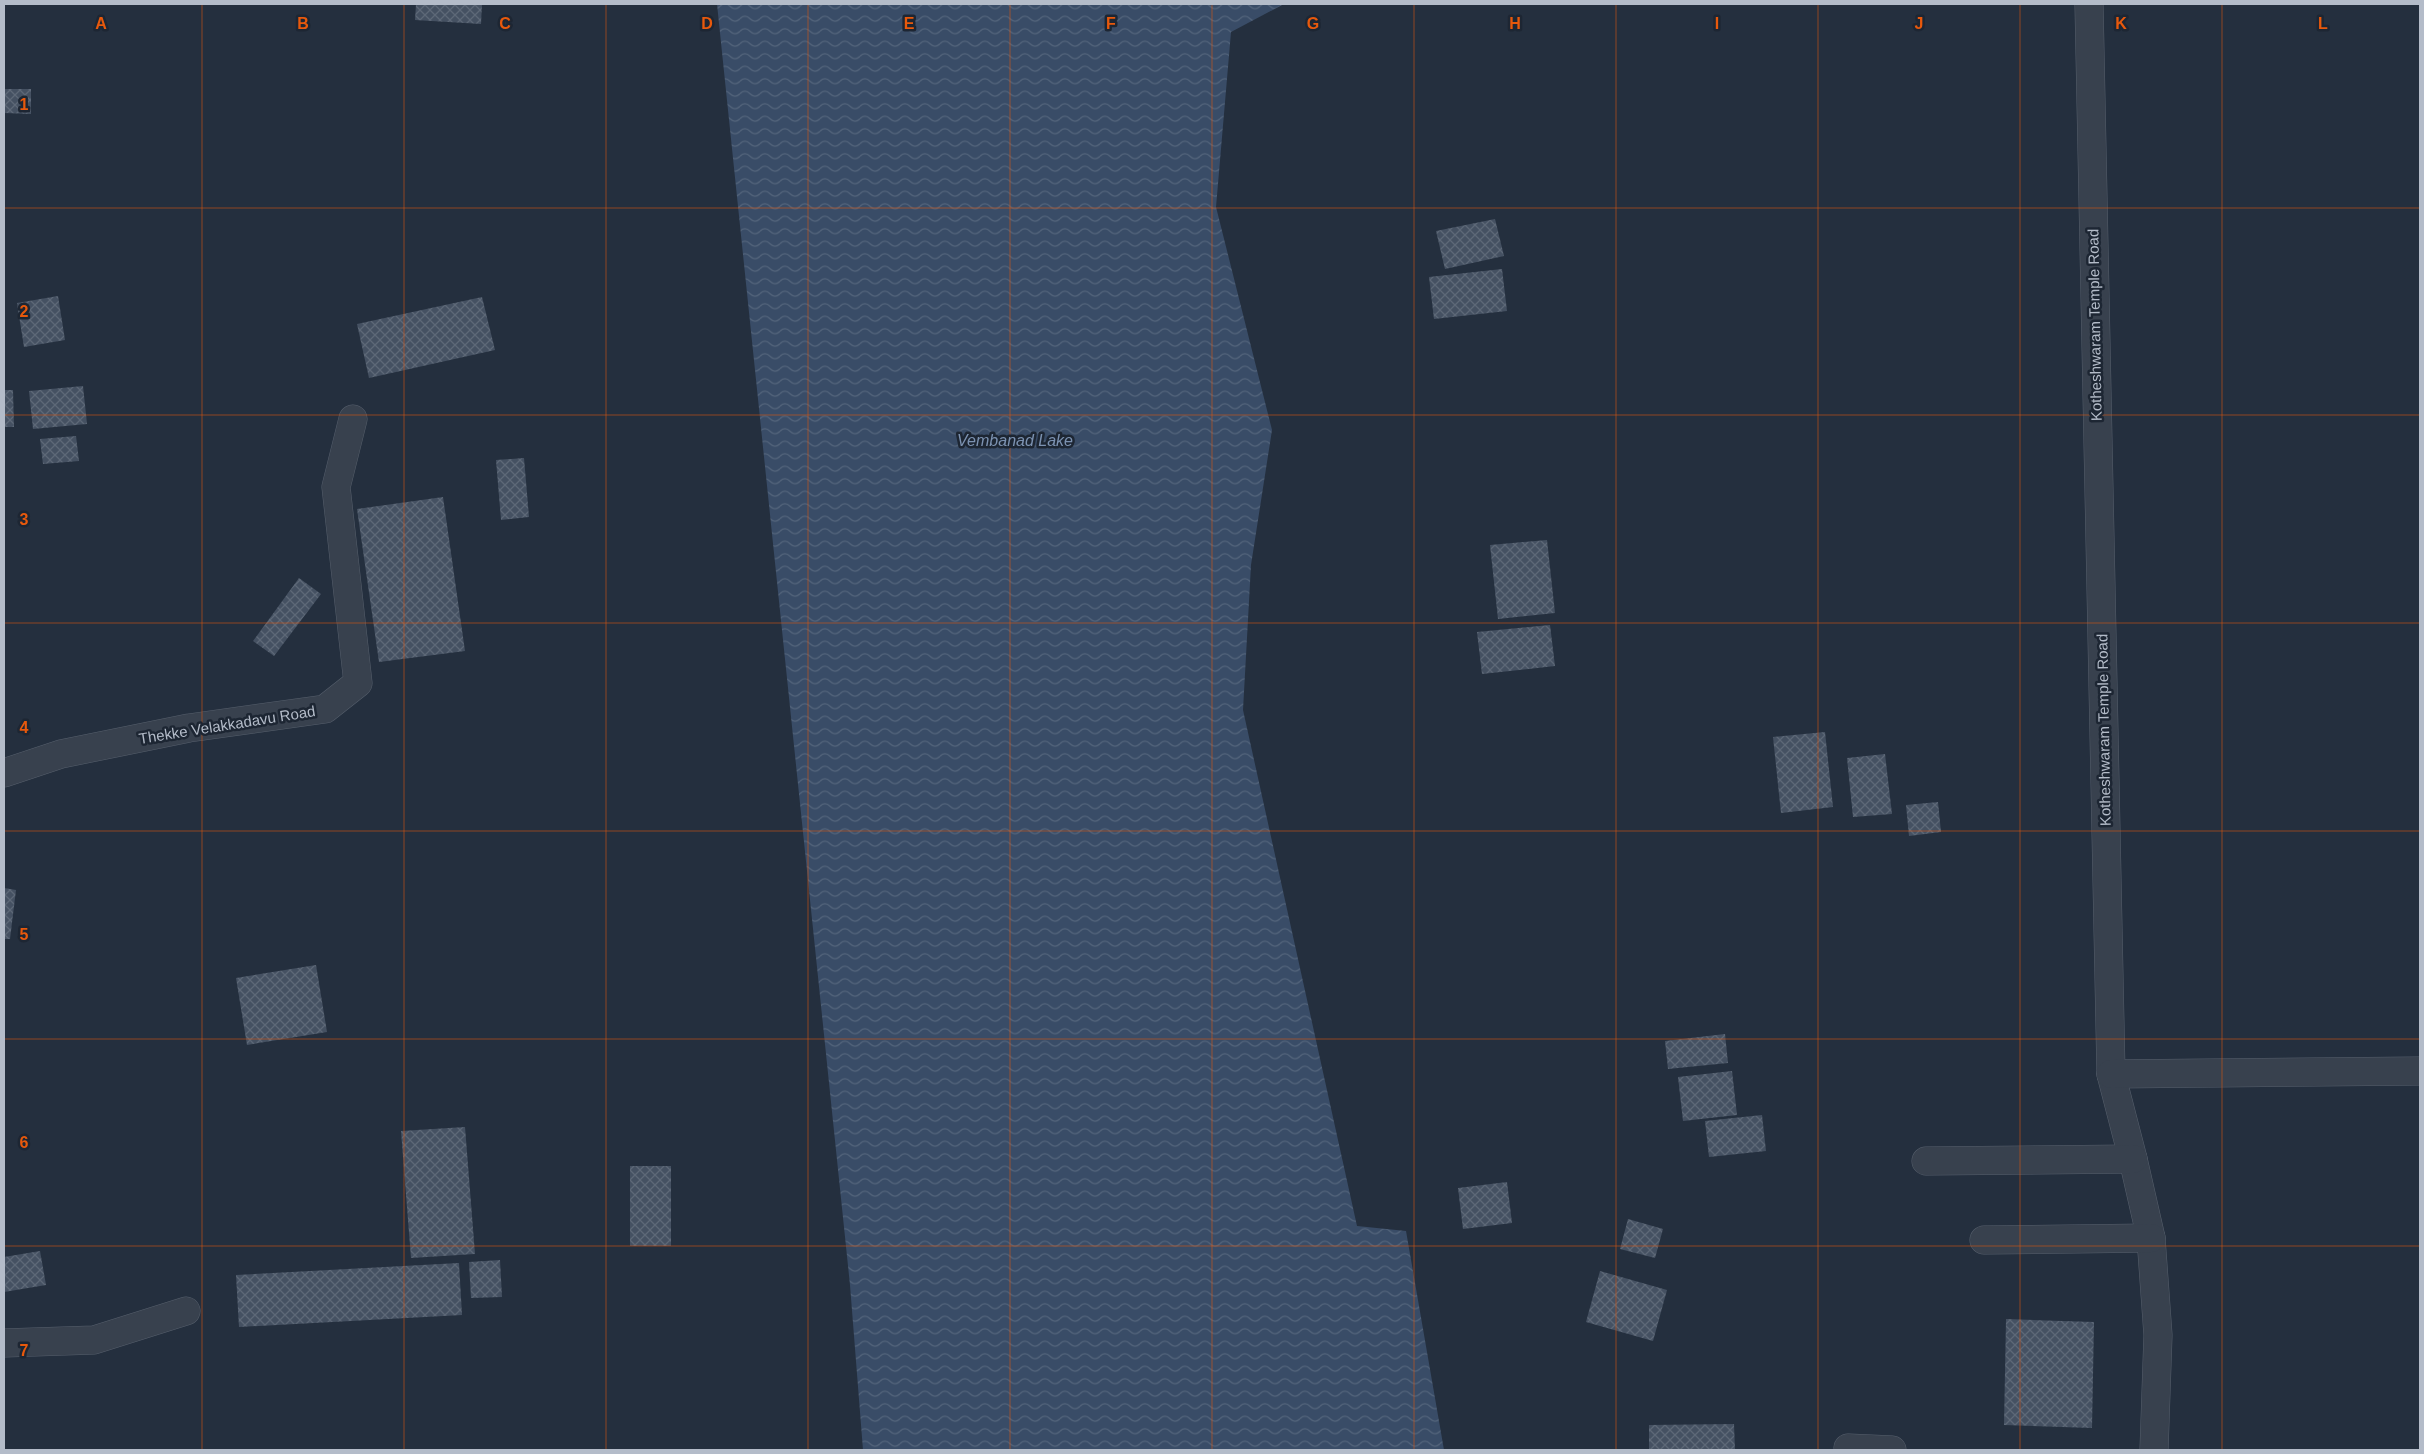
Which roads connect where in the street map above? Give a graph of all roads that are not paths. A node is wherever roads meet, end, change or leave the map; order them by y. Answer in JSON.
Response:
{"nodes":[{"id":1,"x":2089,"y":4,"type":"edge"},
{"id":2,"x":353,"y":419,"type":"dead end"},
{"id":3,"x":4,"y":773,"type":"edge"},
{"id":4,"x":2420,"y":1071,"type":"edge"},
{"id":5,"x":2111,"y":1074,"type":"junction"},
{"id":6,"x":2133,"y":1159,"type":"junction"},
{"id":7,"x":1926,"y":1161,"type":"dead end"},
{"id":8,"x":2151,"y":1238,"type":"junction"},
{"id":9,"x":1984,"y":1240,"type":"dead end"},
{"id":10,"x":186,"y":1311,"type":"dead end"},
{"id":11,"x":4,"y":1343,"type":"edge"},
{"id":12,"x":1848,"y":1448,"type":"dead end"},
{"id":13,"x":1892,"y":1450,"type":"edge"},
{"id":14,"x":2154,"y":1450,"type":"edge"}],
"edges":[{"from":1,"to":5,"type":"street","name":"Kotheshwaram Temple Road"},
{"from":2,"to":3,"type":"street","name":"Thekke Velakkadavu Road"},
{"from":4,"to":5,"type":"street"},
{"from":5,"to":6,"type":"street","name":"Kotheshwaram Temple Road"},
{"from":6,"to":7,"type":"street"},
{"from":6,"to":8,"type":"street","name":"Kotheshwaram Temple Road"},
{"from":8,"to":9,"type":"street"},
{"from":8,"to":14,"type":"street","name":"Kotheshwaram Temple Road"},
{"from":10,"to":11,"type":"street"},
{"from":12,"to":13,"type":"street"}]}
